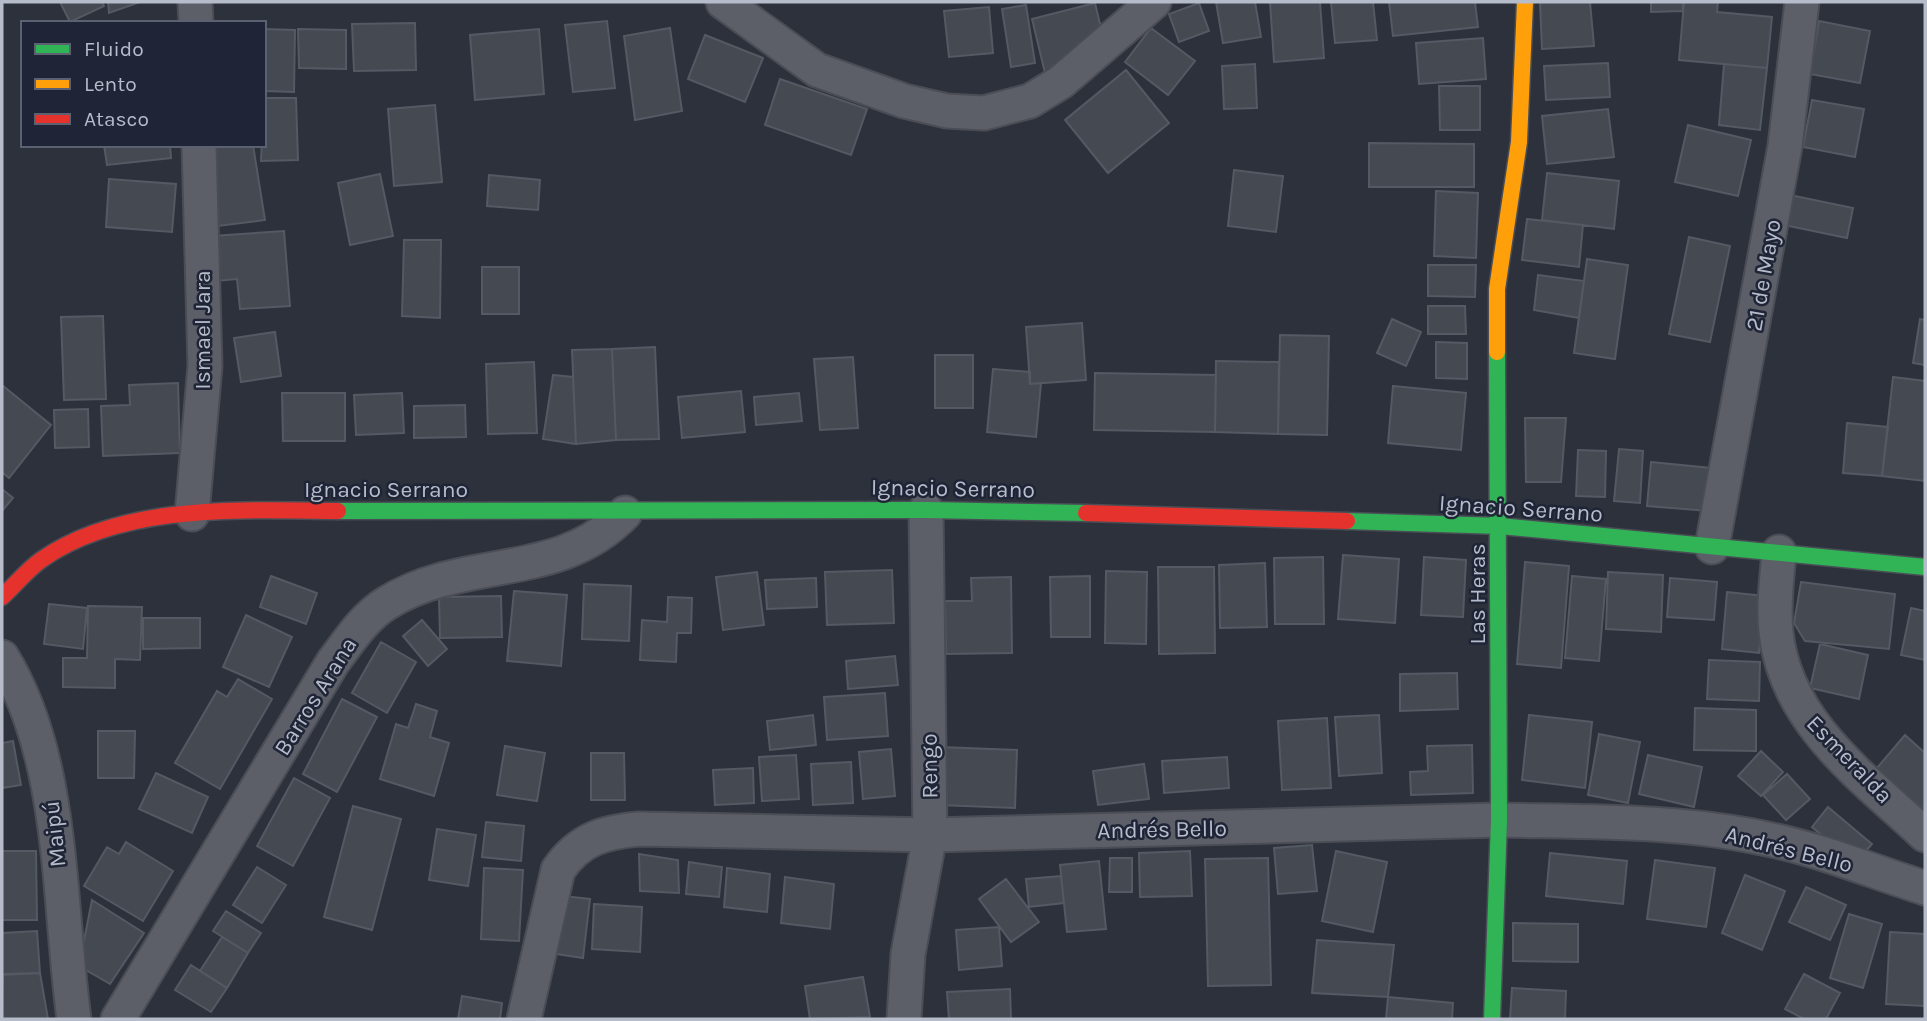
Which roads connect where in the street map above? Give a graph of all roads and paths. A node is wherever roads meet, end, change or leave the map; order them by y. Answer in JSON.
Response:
{"nodes":[{"id":1,"x":195,"y":2,"type":"edge"},
{"id":2,"x":723,"y":2,"type":"edge"},
{"id":3,"x":1154,"y":2,"type":"edge"},
{"id":4,"x":1525,"y":2,"type":"edge"},
{"id":5,"x":1802,"y":2,"type":"edge"},
{"id":6,"x":196,"y":21,"type":"edge"},
{"id":7,"x":199,"y":147,"type":"edge"},
{"id":8,"x":926,"y":510,"type":"junction"},
{"id":9,"x":625,"y":513,"type":"junction"},
{"id":10,"x":192,"y":514,"type":"junction"},
{"id":11,"x":1500,"y":526,"type":"junction"},
{"id":12,"x":1712,"y":547,"type":"junction"},
{"id":13,"x":1779,"y":552,"type":"junction"},
{"id":14,"x":1925,"y":567,"type":"edge"},
{"id":15,"x":2,"y":597,"type":"edge"},
{"id":16,"x":2,"y":657,"type":"edge"},
{"id":17,"x":1499,"y":820,"type":"junction"},
{"id":18,"x":930,"y":835,"type":"junction"},
{"id":19,"x":1925,"y":835,"type":"edge"},
{"id":20,"x":1925,"y":888,"type":"edge"},
{"id":21,"x":74,"y":1019,"type":"edge"},
{"id":22,"x":118,"y":1019,"type":"edge"},
{"id":23,"x":524,"y":1019,"type":"edge"},
{"id":24,"x":904,"y":1019,"type":"edge"},
{"id":25,"x":1492,"y":1019,"type":"edge"}],
"edges":[{"from":1,"to":6,"type":"street"},
{"from":2,"to":3,"type":"street"},
{"from":4,"to":11,"type":"street","name":"Las Heras"},
{"from":5,"to":12,"type":"street","name":"21 de Mayo"},
{"from":7,"to":10,"type":"street","name":"Ismael Jara"},
{"from":8,"to":9,"type":"street","name":"Ignacio Serrano"},
{"from":8,"to":11,"type":"street","name":"Ignacio Serrano"},
{"from":8,"to":18,"type":"street","name":"Rengo"},
{"from":9,"to":10,"type":"street","name":"Ignacio Serrano"},
{"from":9,"to":22,"type":"street","name":"Barros Arana"},
{"from":10,"to":15,"type":"street","name":"Ignacio Serrano"},
{"from":11,"to":12,"type":"street","name":"Ignacio Serrano"},
{"from":11,"to":17,"type":"street","name":"Las Heras"},
{"from":12,"to":13,"type":"street","name":"Ignacio Serrano"},
{"from":13,"to":14,"type":"street","name":"Ignacio Serrano"},
{"from":13,"to":19,"type":"street","name":"Esmeralda"},
{"from":16,"to":21,"type":"street","name":"Maipú"},
{"from":17,"to":18,"type":"street","name":"Andrés Bello"},
{"from":17,"to":20,"type":"street","name":"Andrés Bello"},
{"from":17,"to":25,"type":"street","name":"Las Heras"},
{"from":18,"to":23,"type":"street","name":"Andrés Bello"},
{"from":18,"to":24,"type":"street","name":"Rengo"}]}
